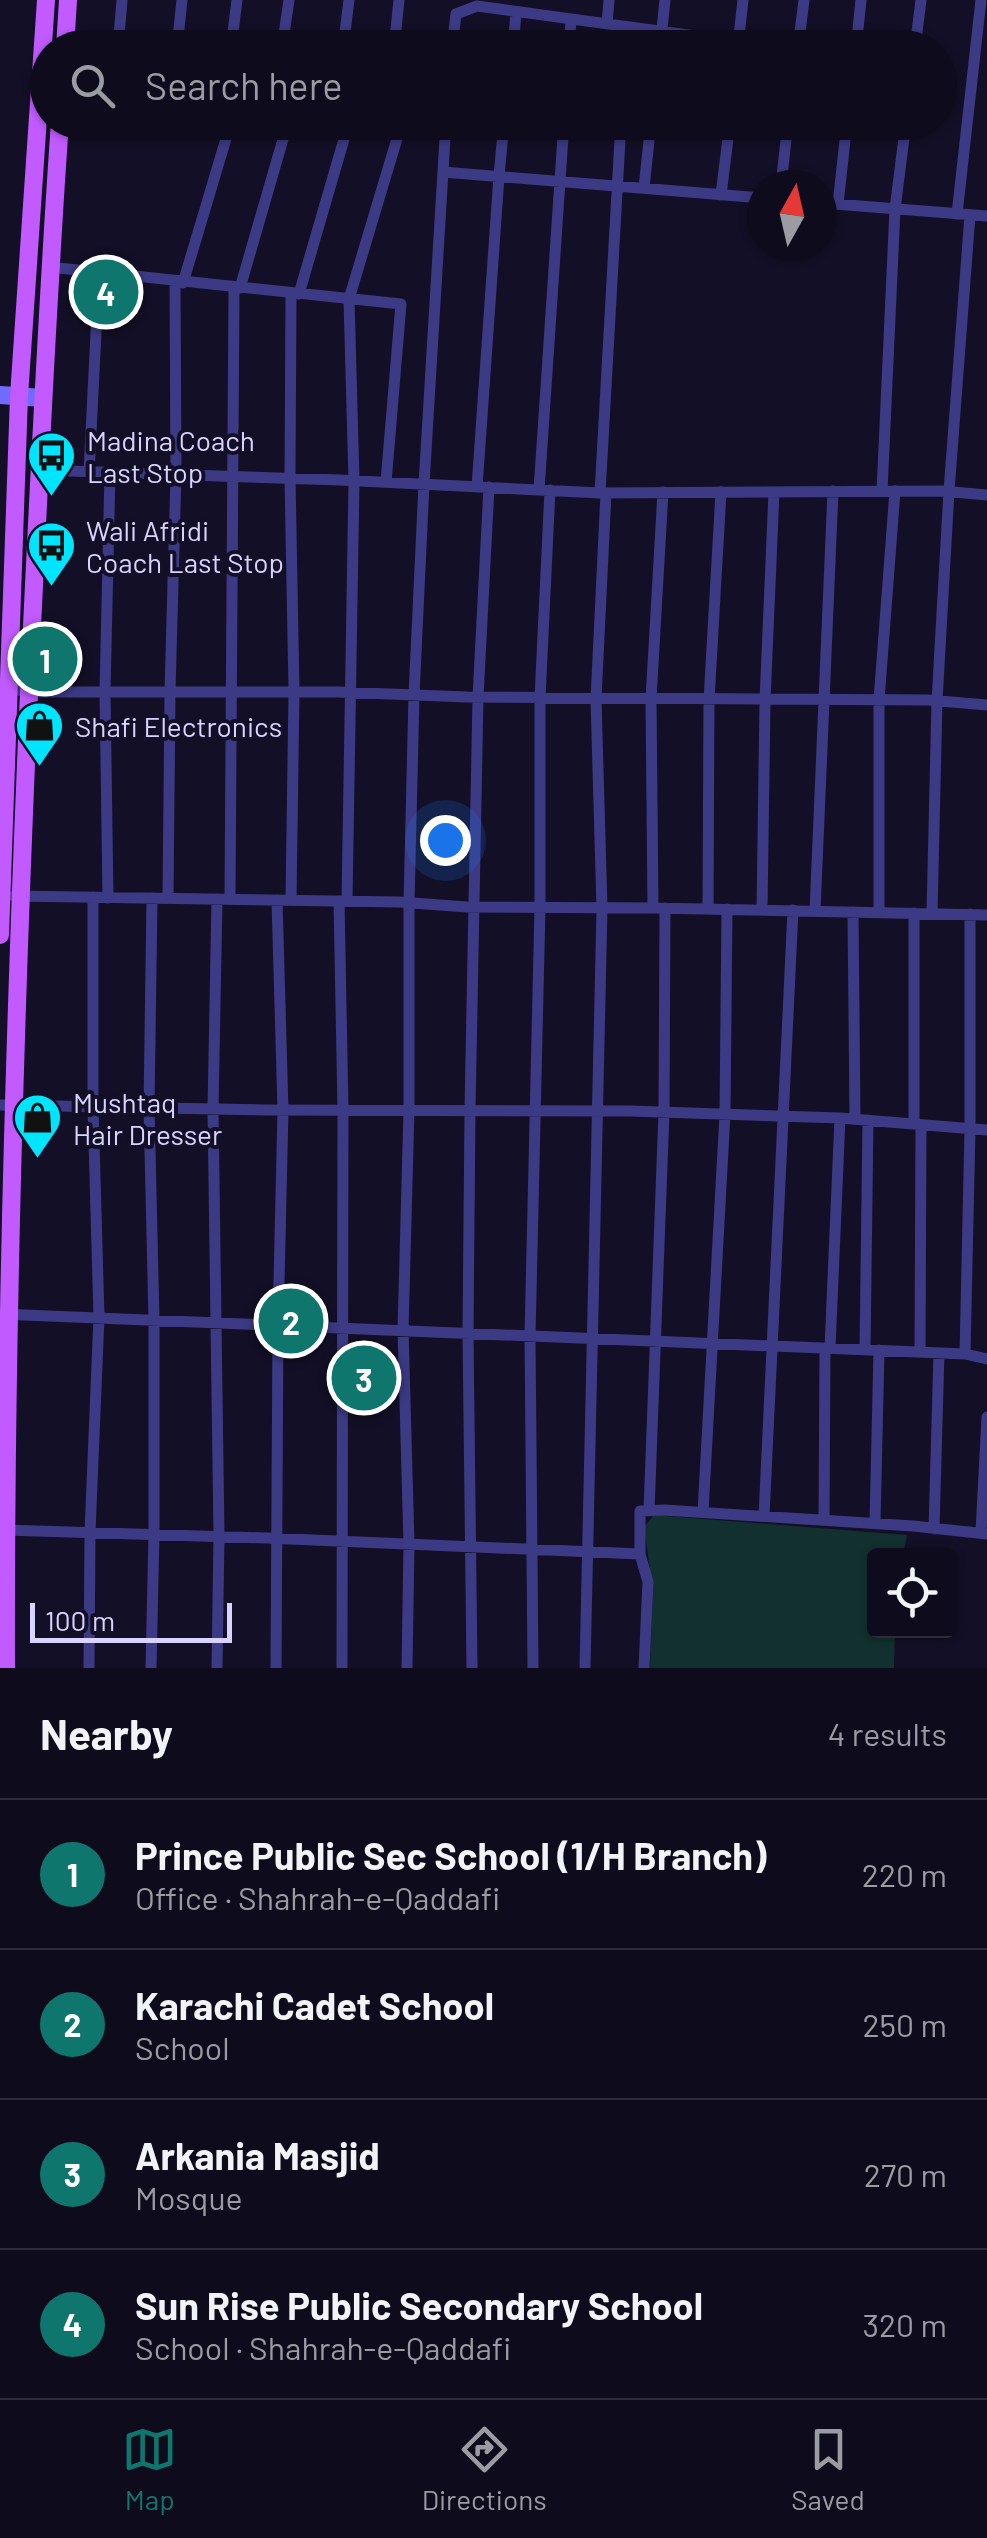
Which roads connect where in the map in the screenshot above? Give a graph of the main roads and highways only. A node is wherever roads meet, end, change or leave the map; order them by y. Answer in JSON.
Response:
{"nodes":[{"id":1,"x":46,"y":0,"type":"edge"},
{"id":2,"x":68,"y":0,"type":"edge"},
{"id":3,"x":43,"y":30,"type":"edge"},
{"id":4,"x":66,"y":30,"type":"edge"},
{"id":5,"x":33,"y":140,"type":"edge"},
{"id":6,"x":59,"y":140,"type":"edge"},
{"id":7,"x":9,"y":396,"type":"edge"},
{"id":8,"x":6,"y":555,"type":"edge"},
{"id":9,"x":4,"y":687,"type":"edge"},
{"id":10,"x":7,"y":896,"type":"edge"},
{"id":11,"x":0,"y":936,"type":"edge"},
{"id":12,"x":7,"y":1105,"type":"edge"},
{"id":13,"x":5,"y":1314,"type":"edge"},
{"id":14,"x":3,"y":1530,"type":"edge"},
{"id":15,"x":6,"y":1668,"type":"edge"}],
"edges":[{"from":1,"to":3,"type":"main road"},
{"from":2,"to":4,"type":"main road"},
{"from":5,"to":7,"type":"main road"},
{"from":6,"to":10,"type":"main road"},
{"from":7,"to":8,"type":"main road"},
{"from":8,"to":9,"type":"main road"},
{"from":9,"to":10,"type":"main road"},
{"from":10,"to":11,"type":"main road"},
{"from":10,"to":12,"type":"main road"},
{"from":12,"to":13,"type":"main road"},
{"from":13,"to":14,"type":"main road"},
{"from":14,"to":15,"type":"main road"}]}
